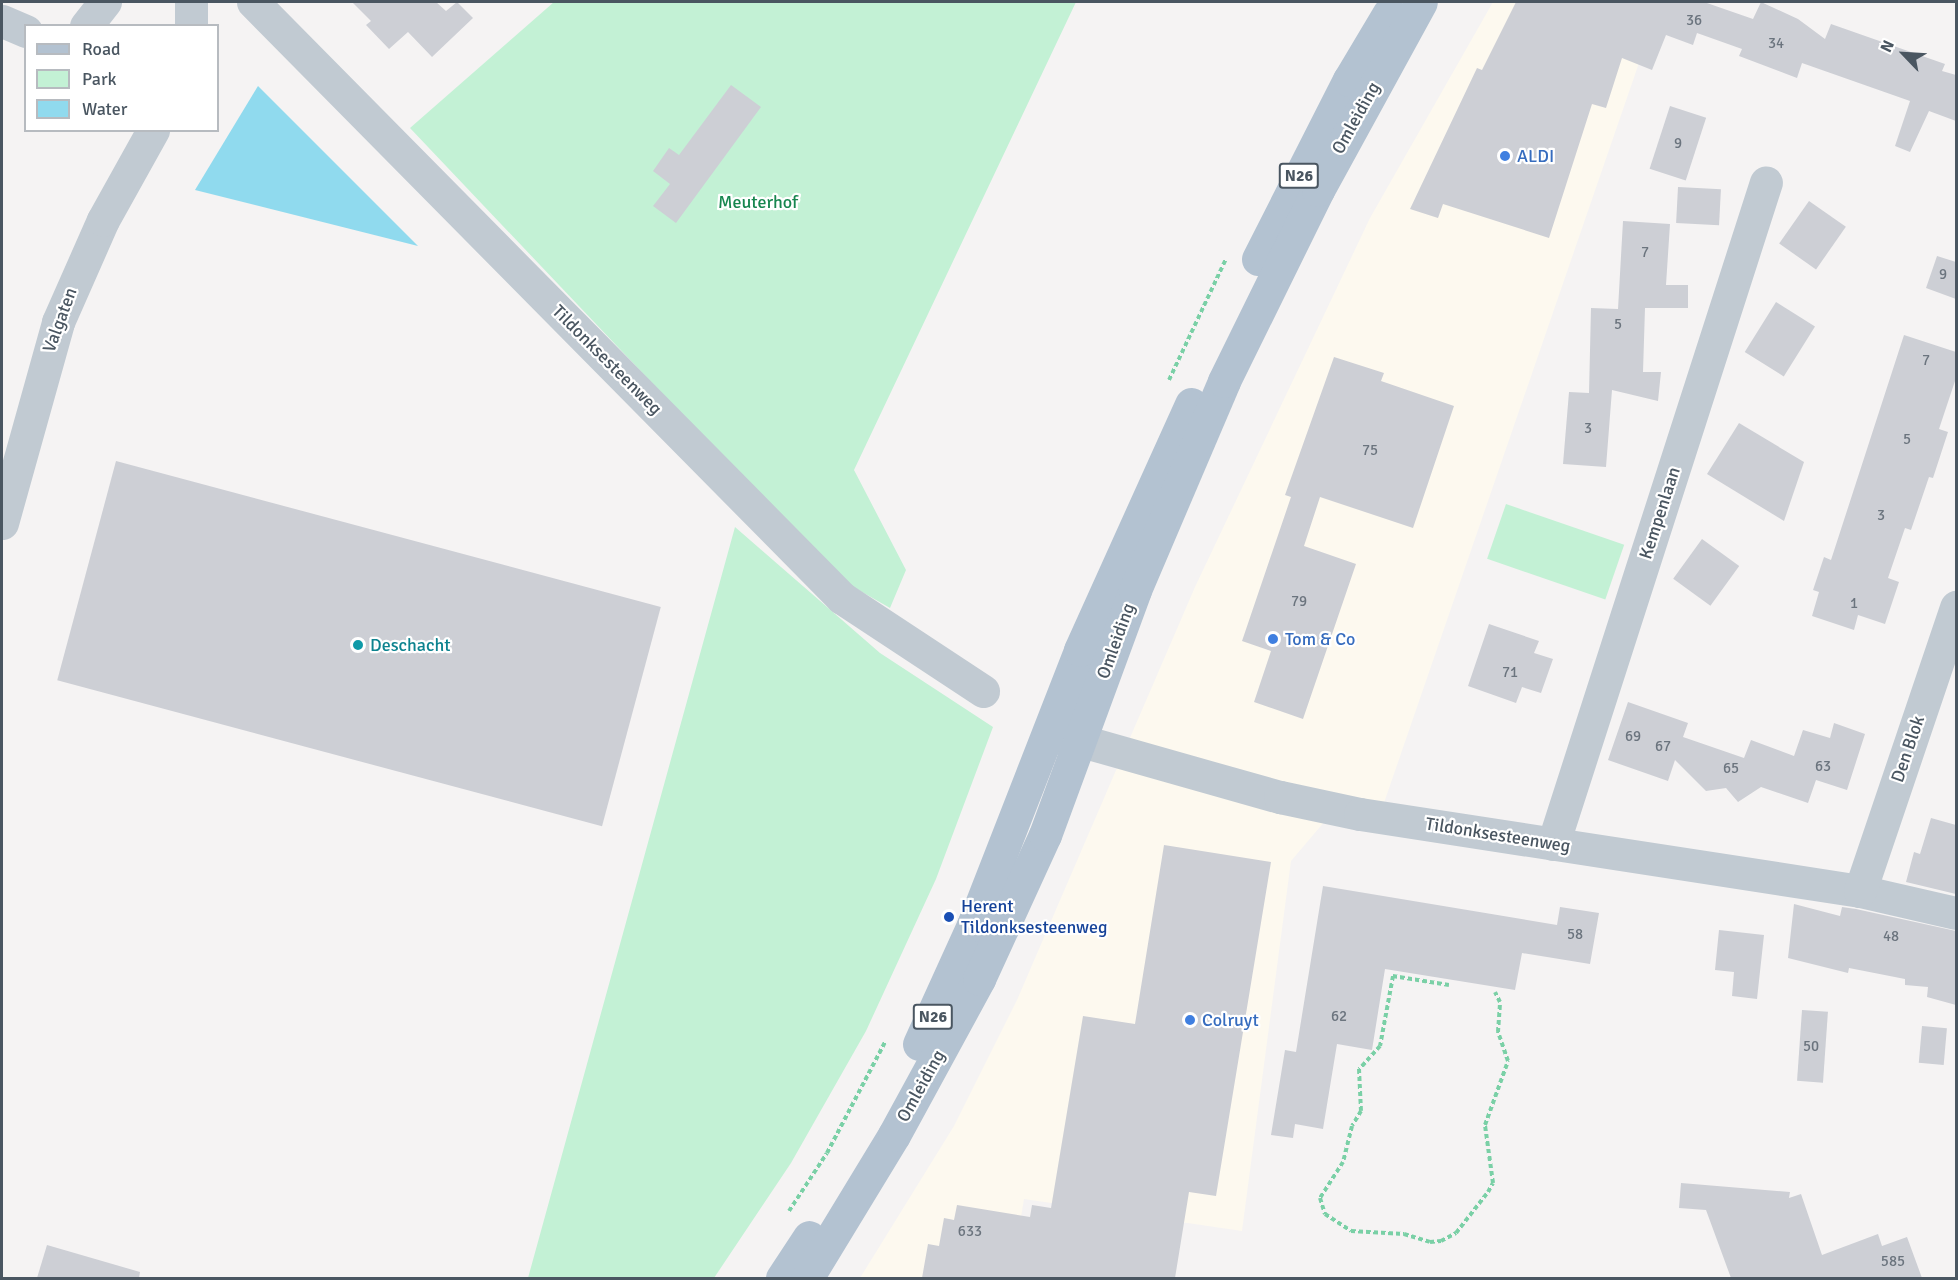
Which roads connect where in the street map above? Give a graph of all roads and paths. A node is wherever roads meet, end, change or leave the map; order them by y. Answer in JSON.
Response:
{"nodes":[{"id":1,"x":105,"y":2,"type":"edge"},
{"id":2,"x":191,"y":2,"type":"edge"},
{"id":3,"x":253,"y":2,"type":"edge"},
{"id":4,"x":1396,"y":2,"type":"edge"},
{"id":5,"x":1421,"y":2,"type":"edge"},
{"id":6,"x":2,"y":21,"type":"edge"},
{"id":7,"x":88,"y":24,"type":"edge"},
{"id":8,"x":191,"y":24,"type":"edge"},
{"id":9,"x":24,"y":30,"type":"edge"},
{"id":10,"x":152,"y":132,"type":"edge"},
{"id":11,"x":1766,"y":182,"type":"dead end"},
{"id":12,"x":1228,"y":255,"type":"dead end"},
{"id":13,"x":1168,"y":384,"type":"dead end"},
{"id":14,"x":2,"y":523,"type":"edge"},
{"id":15,"x":1956,"y":607,"type":"edge"},
{"id":16,"x":983,"y":692,"type":"dead end"},
{"id":17,"x":1044,"y":737,"type":"junction"},
{"id":18,"x":1078,"y":740,"type":"junction"},
{"id":19,"x":1553,"y":844,"type":"junction"},
{"id":20,"x":1860,"y":891,"type":"junction"},
{"id":21,"x":1956,"y":913,"type":"edge"},
{"id":22,"x":1449,"y":985,"type":"dead end"},
{"id":23,"x":1495,"y":992,"type":"dead end"},
{"id":24,"x":888,"y":1037,"type":"dead end"},
{"id":25,"x":786,"y":1216,"type":"dead end"},
{"id":26,"x":782,"y":1278,"type":"edge"},
{"id":27,"x":807,"y":1278,"type":"edge"}],
"edges":[{"from":1,"to":7,"type":"street"},
{"from":2,"to":8,"type":"street"},
{"from":3,"to":16,"type":"street","name":"Tildonksesteenweg"},
{"from":4,"to":17,"type":"main road","name":"Omleiding","number":"N26"},
{"from":5,"to":18,"type":"main road","name":"Omleiding","number":"N26"},
{"from":6,"to":9,"type":"street"},
{"from":10,"to":14,"type":"street","name":"Valgaten"},
{"from":11,"to":19,"type":"street","name":"Kempenlaan"},
{"from":12,"to":13,"type":"path"},
{"from":15,"to":20,"type":"street","name":"Den Blok"},
{"from":17,"to":18,"type":"street","name":"Tildonksesteenweg"},
{"from":17,"to":26,"type":"main road","name":"Omleiding","number":"N26"},
{"from":18,"to":19,"type":"street","name":"Tildonksesteenweg"},
{"from":18,"to":27,"type":"main road","name":"Omleiding","number":"N26"},
{"from":19,"to":20,"type":"street","name":"Tildonksesteenweg"},
{"from":20,"to":21,"type":"street","name":"Tildonksesteenweg"},
{"from":22,"to":23,"type":"path"},
{"from":24,"to":25,"type":"path"}]}
